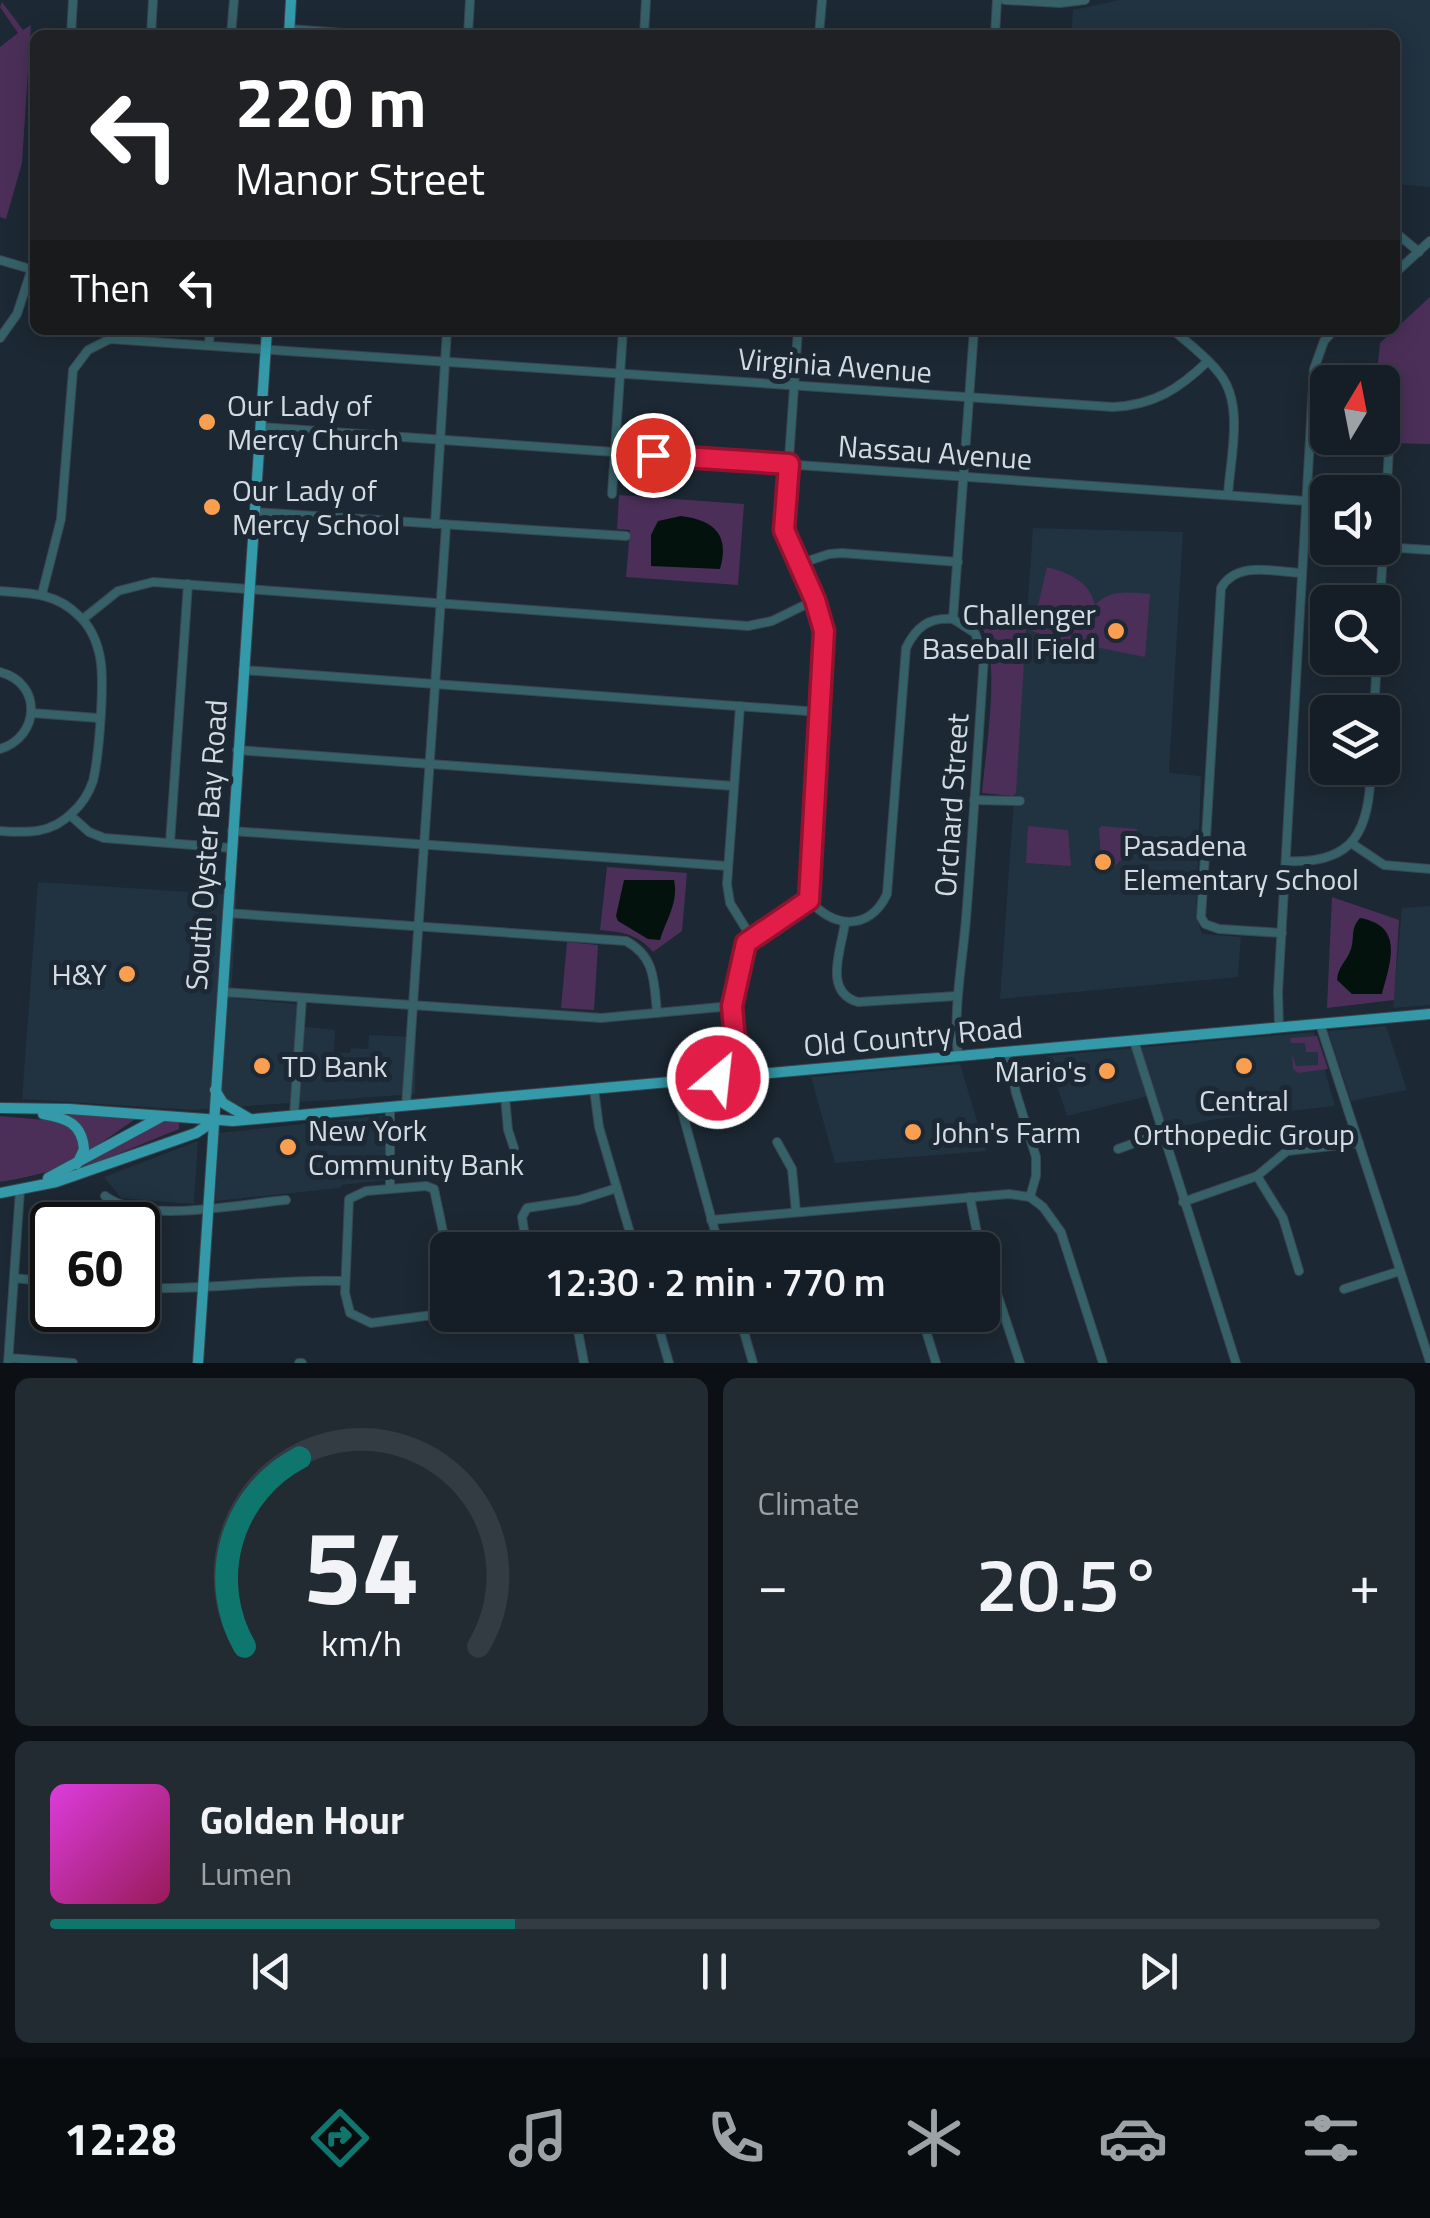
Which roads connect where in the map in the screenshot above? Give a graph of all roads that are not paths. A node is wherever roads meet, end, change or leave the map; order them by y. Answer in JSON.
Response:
{"nodes":[{"id":1,"x":74,"y":0,"type":"edge"},
{"id":2,"x":154,"y":0,"type":"edge"},
{"id":3,"x":234,"y":0,"type":"edge"},
{"id":4,"x":291,"y":0,"type":"edge"},
{"id":5,"x":470,"y":0,"type":"edge"},
{"id":6,"x":646,"y":0,"type":"edge"},
{"id":7,"x":822,"y":0,"type":"edge"},
{"id":8,"x":997,"y":0,"type":"edge"},
{"id":9,"x":1006,"y":0,"type":"edge"},
{"id":10,"x":1085,"y":0,"type":"edge"},
{"id":11,"x":71,"y":30,"type":"edge"},
{"id":12,"x":151,"y":30,"type":"edge"},
{"id":13,"x":231,"y":30,"type":"edge"},
{"id":14,"x":289,"y":30,"type":"edge"},
{"id":15,"x":468,"y":30,"type":"edge"},
{"id":16,"x":644,"y":30,"type":"edge"},
{"id":17,"x":819,"y":30,"type":"edge"},
{"id":18,"x":995,"y":30,"type":"edge"},
{"id":19,"x":1400,"y":236,"type":"edge"},
{"id":20,"x":1430,"y":241,"type":"edge"},
{"id":21,"x":1419,"y":252,"type":"junction"},
{"id":22,"x":0,"y":260,"type":"edge"},
{"id":23,"x":30,"y":269,"type":"edge"},
{"id":24,"x":1400,"y":269,"type":"edge"},
{"id":25,"x":30,"y":278,"type":"edge"},
{"id":26,"x":130,"y":335,"type":"edge"},
{"id":27,"x":210,"y":335,"type":"edge"},
{"id":28,"x":267,"y":335,"type":"edge"},
{"id":29,"x":447,"y":335,"type":"edge"},
{"id":30,"x":623,"y":335,"type":"edge"},
{"id":31,"x":798,"y":335,"type":"edge"},
{"id":32,"x":974,"y":335,"type":"edge"},
{"id":33,"x":1179,"y":335,"type":"edge"},
{"id":34,"x":1330,"y":335,"type":"edge"},
{"id":35,"x":0,"y":338,"type":"edge"},
{"id":36,"x":209,"y":345,"type":"junction"},
{"id":37,"x":266,"y":348,"type":"junction"},
{"id":38,"x":445,"y":360,"type":"junction"},
{"id":39,"x":1208,"y":360,"type":"junction"},
{"id":40,"x":1316,"y":365,"type":"edge"},
{"id":41,"x":620,"y":372,"type":"junction"},
{"id":42,"x":794,"y":385,"type":"junction"},
{"id":43,"x":970,"y":397,"type":"junction"},
{"id":44,"x":261,"y":427,"type":"junction"},
{"id":45,"x":439,"y":440,"type":"junction"},
{"id":46,"x":1310,"y":442,"type":"edge"},
{"id":47,"x":614,"y":452,"type":"junction"},
{"id":48,"x":789,"y":464,"type":"junction"},
{"id":49,"x":964,"y":477,"type":"junction"},
{"id":50,"x":612,"y":494,"type":"dead end"},
{"id":51,"x":1228,"y":495,"type":"junction"},
{"id":52,"x":1306,"y":501,"type":"junction"},
{"id":53,"x":254,"y":512,"type":"junction"},
{"id":54,"x":435,"y":524,"type":"junction"},
{"id":55,"x":446,"y":526,"type":"junction"},
{"id":56,"x":626,"y":536,"type":"dead end"},
{"id":57,"x":1400,"y":548,"type":"edge"},
{"id":58,"x":1430,"y":550,"type":"edge"},
{"id":59,"x":958,"y":562,"type":"junction"},
{"id":60,"x":799,"y":564,"type":"junction"},
{"id":61,"x":1302,"y":573,"type":"junction"},
{"id":62,"x":188,"y":584,"type":"junction"},
{"id":63,"x":249,"y":590,"type":"junction"},
{"id":64,"x":0,"y":591,"type":"edge"},
{"id":65,"x":42,"y":594,"type":"junction"},
{"id":66,"x":815,"y":600,"type":"junction"},
{"id":67,"x":442,"y":605,"type":"junction"},
{"id":68,"x":953,"y":618,"type":"junction"},
{"id":69,"x":82,"y":619,"type":"junction"},
{"id":70,"x":243,"y":670,"type":"junction"},
{"id":71,"x":0,"y":672,"type":"edge"},
{"id":72,"x":436,"y":684,"type":"junction"},
{"id":73,"x":740,"y":706,"type":"junction"},
{"id":74,"x":820,"y":712,"type":"junction"},
{"id":75,"x":32,"y":714,"type":"junction"},
{"id":76,"x":98,"y":718,"type":"junction"},
{"id":77,"x":0,"y":750,"type":"edge"},
{"id":78,"x":237,"y":750,"type":"junction"},
{"id":79,"x":430,"y":764,"type":"junction"},
{"id":80,"x":1370,"y":785,"type":"edge"},
{"id":81,"x":734,"y":786,"type":"junction"},
{"id":82,"x":974,"y":800,"type":"junction"},
{"id":83,"x":1020,"y":801,"type":"dead end"},
{"id":84,"x":70,"y":815,"type":"junction"},
{"id":85,"x":0,"y":832,"type":"edge"},
{"id":86,"x":232,"y":832,"type":"junction"},
{"id":87,"x":170,"y":842,"type":"junction"},
{"id":88,"x":1352,"y":843,"type":"junction"},
{"id":89,"x":424,"y":845,"type":"junction"},
{"id":90,"x":231,"y":848,"type":"junction"},
{"id":91,"x":1286,"y":861,"type":"junction"},
{"id":92,"x":728,"y":866,"type":"junction"},
{"id":93,"x":1430,"y":869,"type":"edge"},
{"id":94,"x":809,"y":900,"type":"junction"},
{"id":95,"x":227,"y":913,"type":"junction"},
{"id":96,"x":846,"y":923,"type":"junction"},
{"id":97,"x":418,"y":926,"type":"junction"},
{"id":98,"x":1282,"y":933,"type":"junction"},
{"id":99,"x":751,"y":937,"type":"junction"},
{"id":100,"x":222,"y":992,"type":"junction"},
{"id":101,"x":957,"y":996,"type":"junction"},
{"id":102,"x":302,"y":998,"type":"junction"},
{"id":103,"x":413,"y":1006,"type":"junction"},
{"id":104,"x":732,"y":1006,"type":"junction"},
{"id":105,"x":657,"y":1013,"type":"junction"},
{"id":106,"x":1430,"y":1014,"type":"edge"},
{"id":107,"x":1320,"y":1024,"type":"junction"},
{"id":108,"x":1279,"y":1028,"type":"junction"},
{"id":109,"x":1134,"y":1041,"type":"junction"},
{"id":110,"x":1008,"y":1052,"type":"junction"},
{"id":111,"x":958,"y":1057,"type":"junction"},
{"id":112,"x":738,"y":1076,"type":"junction"},
{"id":113,"x":674,"y":1082,"type":"junction"},
{"id":114,"x":594,"y":1089,"type":"junction"},
{"id":115,"x":215,"y":1090,"type":"junction"},
{"id":116,"x":505,"y":1097,"type":"junction"},
{"id":117,"x":406,"y":1106,"type":"junction"},
{"id":118,"x":390,"y":1107,"type":"junction"},
{"id":119,"x":4,"y":1108,"type":"edge"},
{"id":120,"x":294,"y":1115,"type":"junction"},
{"id":121,"x":162,"y":1116,"type":"junction"},
{"id":122,"x":250,"y":1119,"type":"junction"},
{"id":123,"x":214,"y":1122,"type":"junction"},
{"id":124,"x":1162,"y":1133,"type":"junction"},
{"id":125,"x":776,"y":1142,"type":"dead end"},
{"id":126,"x":1359,"y":1143,"type":"junction"},
{"id":127,"x":514,"y":1148,"type":"dead end"},
{"id":128,"x":1118,"y":1149,"type":"dead end"},
{"id":129,"x":76,"y":1165,"type":"junction"},
{"id":130,"x":1257,"y":1176,"type":"junction"},
{"id":131,"x":617,"y":1188,"type":"junction"},
{"id":132,"x":390,"y":1189,"type":"junction"},
{"id":133,"x":20,"y":1190,"type":"junction"},
{"id":134,"x":0,"y":1193,"type":"edge"},
{"id":135,"x":105,"y":1196,"type":"dead end"},
{"id":136,"x":970,"y":1197,"type":"junction"},
{"id":137,"x":1030,"y":1197,"type":"junction"},
{"id":138,"x":286,"y":1200,"type":"dead end"},
{"id":139,"x":1183,"y":1202,"type":"junction"},
{"id":140,"x":208,"y":1209,"type":"junction"},
{"id":141,"x":796,"y":1212,"type":"junction"},
{"id":142,"x":711,"y":1220,"type":"junction"},
{"id":143,"x":444,"y":1232,"type":"edge"},
{"id":144,"x":524,"y":1232,"type":"edge"},
{"id":145,"x":630,"y":1232,"type":"edge"},
{"id":146,"x":715,"y":1232,"type":"edge"},
{"id":147,"x":1299,"y":1271,"type":"dead end"},
{"id":148,"x":1400,"y":1271,"type":"junction"},
{"id":149,"x":14,"y":1278,"type":"junction"},
{"id":150,"x":30,"y":1280,"type":"edge"},
{"id":151,"x":345,"y":1281,"type":"junction"},
{"id":152,"x":160,"y":1288,"type":"edge"},
{"id":153,"x":203,"y":1288,"type":"junction"},
{"id":154,"x":1344,"y":1289,"type":"dead end"},
{"id":155,"x":430,"y":1315,"type":"edge"},
{"id":156,"x":578,"y":1332,"type":"edge"},
{"id":157,"x":660,"y":1332,"type":"edge"},
{"id":158,"x":745,"y":1332,"type":"edge"},
{"id":159,"x":926,"y":1332,"type":"edge"},
{"id":160,"x":1427,"y":1344,"type":"edge"},
{"id":161,"x":8,"y":1360,"type":"edge"},
{"id":162,"x":1430,"y":1362,"type":"edge"},
{"id":163,"x":73,"y":1363,"type":"edge"},
{"id":164,"x":198,"y":1363,"type":"edge"},
{"id":165,"x":584,"y":1363,"type":"edge"},
{"id":166,"x":669,"y":1363,"type":"edge"},
{"id":167,"x":753,"y":1363,"type":"edge"},
{"id":168,"x":936,"y":1363,"type":"edge"},
{"id":169,"x":1020,"y":1363,"type":"edge"},
{"id":170,"x":1104,"y":1363,"type":"edge"},
{"id":171,"x":1236,"y":1363,"type":"edge"}],
"edges":[{"from":1,"to":11,"type":"street"},
{"from":2,"to":12,"type":"street"},
{"from":3,"to":13,"type":"street"},
{"from":4,"to":14,"type":"main road"},
{"from":5,"to":15,"type":"street"},
{"from":6,"to":16,"type":"street"},
{"from":7,"to":17,"type":"street"},
{"from":8,"to":18,"type":"street"},
{"from":9,"to":10,"type":"street"},
{"from":19,"to":21,"type":"street"},
{"from":20,"to":21,"type":"street"},
{"from":21,"to":24,"type":"street"},
{"from":22,"to":23,"type":"street"},
{"from":25,"to":35,"type":"street"},
{"from":26,"to":36,"type":"street","name":"Virginia Avenue"},
{"from":26,"to":65,"type":"street"},
{"from":27,"to":36,"type":"street"},
{"from":28,"to":37,"type":"main road","name":"South Oyster Bay Road"},
{"from":29,"to":38,"type":"street"},
{"from":30,"to":41,"type":"street"},
{"from":31,"to":42,"type":"street"},
{"from":32,"to":43,"type":"street"},
{"from":33,"to":39,"type":"street"},
{"from":34,"to":40,"type":"street"},
{"from":36,"to":37,"type":"street","name":"Virginia Avenue"},
{"from":37,"to":38,"type":"street","name":"Virginia Avenue"},
{"from":37,"to":44,"type":"main road","name":"South Oyster Bay Road"},
{"from":38,"to":41,"type":"street","name":"Virginia Avenue"},
{"from":38,"to":45,"type":"street"},
{"from":39,"to":43,"type":"street","name":"Virginia Avenue"},
{"from":39,"to":51,"type":"street"},
{"from":41,"to":42,"type":"street","name":"Virginia Avenue"},
{"from":41,"to":47,"type":"street"},
{"from":42,"to":43,"type":"street","name":"Virginia Avenue"},
{"from":42,"to":48,"type":"street"},
{"from":43,"to":49,"type":"street"},
{"from":44,"to":45,"type":"street","name":"Nassau Avenue"},
{"from":44,"to":53,"type":"main road","name":"South Oyster Bay Road"},
{"from":45,"to":47,"type":"street","name":"Nassau Avenue"},
{"from":45,"to":54,"type":"street"},
{"from":46,"to":52,"type":"street"},
{"from":47,"to":48,"type":"street","name":"Nassau Avenue"},
{"from":47,"to":50,"type":"street"},
{"from":48,"to":49,"type":"street","name":"Nassau Avenue"},
{"from":48,"to":60,"type":"street"},
{"from":49,"to":51,"type":"street","name":"Nassau Avenue"},
{"from":49,"to":59,"type":"street"},
{"from":51,"to":52,"type":"street","name":"Nassau Avenue"},
{"from":52,"to":61,"type":"street"},
{"from":53,"to":54,"type":"street"},
{"from":53,"to":63,"type":"main road","name":"South Oyster Bay Road"},
{"from":54,"to":55,"type":"street"},
{"from":55,"to":56,"type":"street"},
{"from":55,"to":67,"type":"street"},
{"from":57,"to":58,"type":"street"},
{"from":59,"to":60,"type":"street"},
{"from":59,"to":68,"type":"street"},
{"from":60,"to":66,"type":"street"},
{"from":61,"to":91,"type":"street"},
{"from":61,"to":98,"type":"street"},
{"from":62,"to":63,"type":"street"},
{"from":62,"to":69,"type":"street"},
{"from":62,"to":87,"type":"street"},
{"from":63,"to":67,"type":"street"},
{"from":63,"to":70,"type":"main road","name":"South Oyster Bay Road"},
{"from":64,"to":65,"type":"street"},
{"from":65,"to":69,"type":"street"},
{"from":66,"to":67,"type":"street"},
{"from":66,"to":74,"type":"street"},
{"from":67,"to":72,"type":"street"},
{"from":68,"to":82,"type":"street","name":"Orchard Street"},
{"from":68,"to":96,"type":"street"},
{"from":69,"to":76,"type":"street"},
{"from":70,"to":72,"type":"street"},
{"from":70,"to":78,"type":"main road","name":"South Oyster Bay Road"},
{"from":71,"to":75,"type":"street"},
{"from":72,"to":73,"type":"street"},
{"from":72,"to":79,"type":"street"},
{"from":73,"to":74,"type":"street"},
{"from":73,"to":81,"type":"street"},
{"from":74,"to":94,"type":"street"},
{"from":75,"to":76,"type":"street"},
{"from":75,"to":77,"type":"street"},
{"from":76,"to":84,"type":"street"},
{"from":78,"to":79,"type":"street"},
{"from":78,"to":86,"type":"main road","name":"South Oyster Bay Road"},
{"from":79,"to":81,"type":"street"},
{"from":79,"to":89,"type":"street"},
{"from":80,"to":88,"type":"street"},
{"from":81,"to":92,"type":"street"},
{"from":82,"to":83,"type":"street"},
{"from":82,"to":101,"type":"street","name":"Orchard Street"},
{"from":84,"to":85,"type":"street"},
{"from":84,"to":87,"type":"street"},
{"from":86,"to":89,"type":"street"},
{"from":86,"to":90,"type":"main road","name":"South Oyster Bay Road"},
{"from":87,"to":90,"type":"street"},
{"from":88,"to":91,"type":"street"},
{"from":88,"to":93,"type":"street"},
{"from":89,"to":92,"type":"street"},
{"from":89,"to":97,"type":"street"},
{"from":90,"to":95,"type":"main road","name":"South Oyster Bay Road"},
{"from":91,"to":98,"type":"street"},
{"from":92,"to":99,"type":"street"},
{"from":94,"to":96,"type":"street"},
{"from":94,"to":99,"type":"street"},
{"from":95,"to":97,"type":"street"},
{"from":95,"to":100,"type":"main road","name":"South Oyster Bay Road"},
{"from":96,"to":101,"type":"street"},
{"from":97,"to":103,"type":"street"},
{"from":97,"to":105,"type":"street"},
{"from":98,"to":108,"type":"street"},
{"from":99,"to":104,"type":"street"},
{"from":100,"to":102,"type":"street"},
{"from":100,"to":115,"type":"main road","name":"South Oyster Bay Road"},
{"from":101,"to":111,"type":"street","name":"Orchard Street"},
{"from":102,"to":103,"type":"street"},
{"from":102,"to":120,"type":"street"},
{"from":103,"to":105,"type":"street"},
{"from":103,"to":117,"type":"street"},
{"from":104,"to":105,"type":"street"},
{"from":104,"to":112,"type":"street"},
{"from":106,"to":107,"type":"main road","name":"Old Country Road"},
{"from":107,"to":108,"type":"main road","name":"Old Country Road"},
{"from":107,"to":126,"type":"street"},
{"from":108,"to":109,"type":"main road","name":"Old Country Road"},
{"from":109,"to":110,"type":"main road","name":"Old Country Road"},
{"from":109,"to":124,"type":"street"},
{"from":110,"to":111,"type":"main road","name":"Old Country Road"},
{"from":110,"to":137,"type":"street"},
{"from":111,"to":112,"type":"main road","name":"Old Country Road"},
{"from":112,"to":113,"type":"main road","name":"Old Country Road"},
{"from":113,"to":114,"type":"main road","name":"Old Country Road"},
{"from":113,"to":142,"type":"street"},
{"from":114,"to":116,"type":"main road","name":"Old Country Road"},
{"from":114,"to":131,"type":"street"},
{"from":115,"to":122,"type":"main road"},
{"from":115,"to":123,"type":"main road","name":"South Oyster Bay Road"},
{"from":116,"to":117,"type":"main road","name":"Old Country Road"},
{"from":116,"to":127,"type":"street"},
{"from":117,"to":118,"type":"main road","name":"Old Country Road"},
{"from":118,"to":120,"type":"main road","name":"Old Country Road"},
{"from":118,"to":132,"type":"street"},
{"from":119,"to":121,"type":"main road","name":"Old Country Road"},
{"from":119,"to":129,"type":"main road"},
{"from":120,"to":122,"type":"main road","name":"Old Country Road"},
{"from":121,"to":123,"type":"main road","name":"Old Country Road"},
{"from":121,"to":129,"type":"main road"},
{"from":122,"to":123,"type":"main road","name":"Old Country Road"},
{"from":123,"to":133,"type":"main road"},
{"from":123,"to":140,"type":"main road","name":"South Oyster Bay Road"},
{"from":124,"to":128,"type":"street"},
{"from":124,"to":139,"type":"street"},
{"from":125,"to":141,"type":"street"},
{"from":126,"to":130,"type":"street"},
{"from":126,"to":148,"type":"street"},
{"from":129,"to":133,"type":"main road"},
{"from":130,"to":139,"type":"street"},
{"from":130,"to":147,"type":"street"},
{"from":131,"to":144,"type":"street"},
{"from":131,"to":145,"type":"street"},
{"from":132,"to":143,"type":"street"},
{"from":132,"to":151,"type":"street"},
{"from":133,"to":134,"type":"main road"},
{"from":133,"to":149,"type":"street"},
{"from":135,"to":140,"type":"street"},
{"from":136,"to":137,"type":"street"},
{"from":136,"to":141,"type":"street"},
{"from":136,"to":169,"type":"street"},
{"from":137,"to":170,"type":"street"},
{"from":138,"to":140,"type":"street"},
{"from":139,"to":171,"type":"street"},
{"from":140,"to":153,"type":"main road","name":"South Oyster Bay Road"},
{"from":141,"to":142,"type":"street"},
{"from":142,"to":146,"type":"street"},
{"from":148,"to":154,"type":"street"},
{"from":148,"to":160,"type":"street"},
{"from":149,"to":150,"type":"street"},
{"from":149,"to":161,"type":"street"},
{"from":151,"to":153,"type":"street"},
{"from":151,"to":155,"type":"street"},
{"from":152,"to":153,"type":"street"},
{"from":153,"to":164,"type":"main road","name":"South Oyster Bay Road"},
{"from":156,"to":165,"type":"street"},
{"from":157,"to":166,"type":"street"},
{"from":158,"to":167,"type":"street"},
{"from":159,"to":168,"type":"street"},
{"from":160,"to":162,"type":"street"},
{"from":161,"to":163,"type":"street"}]}
